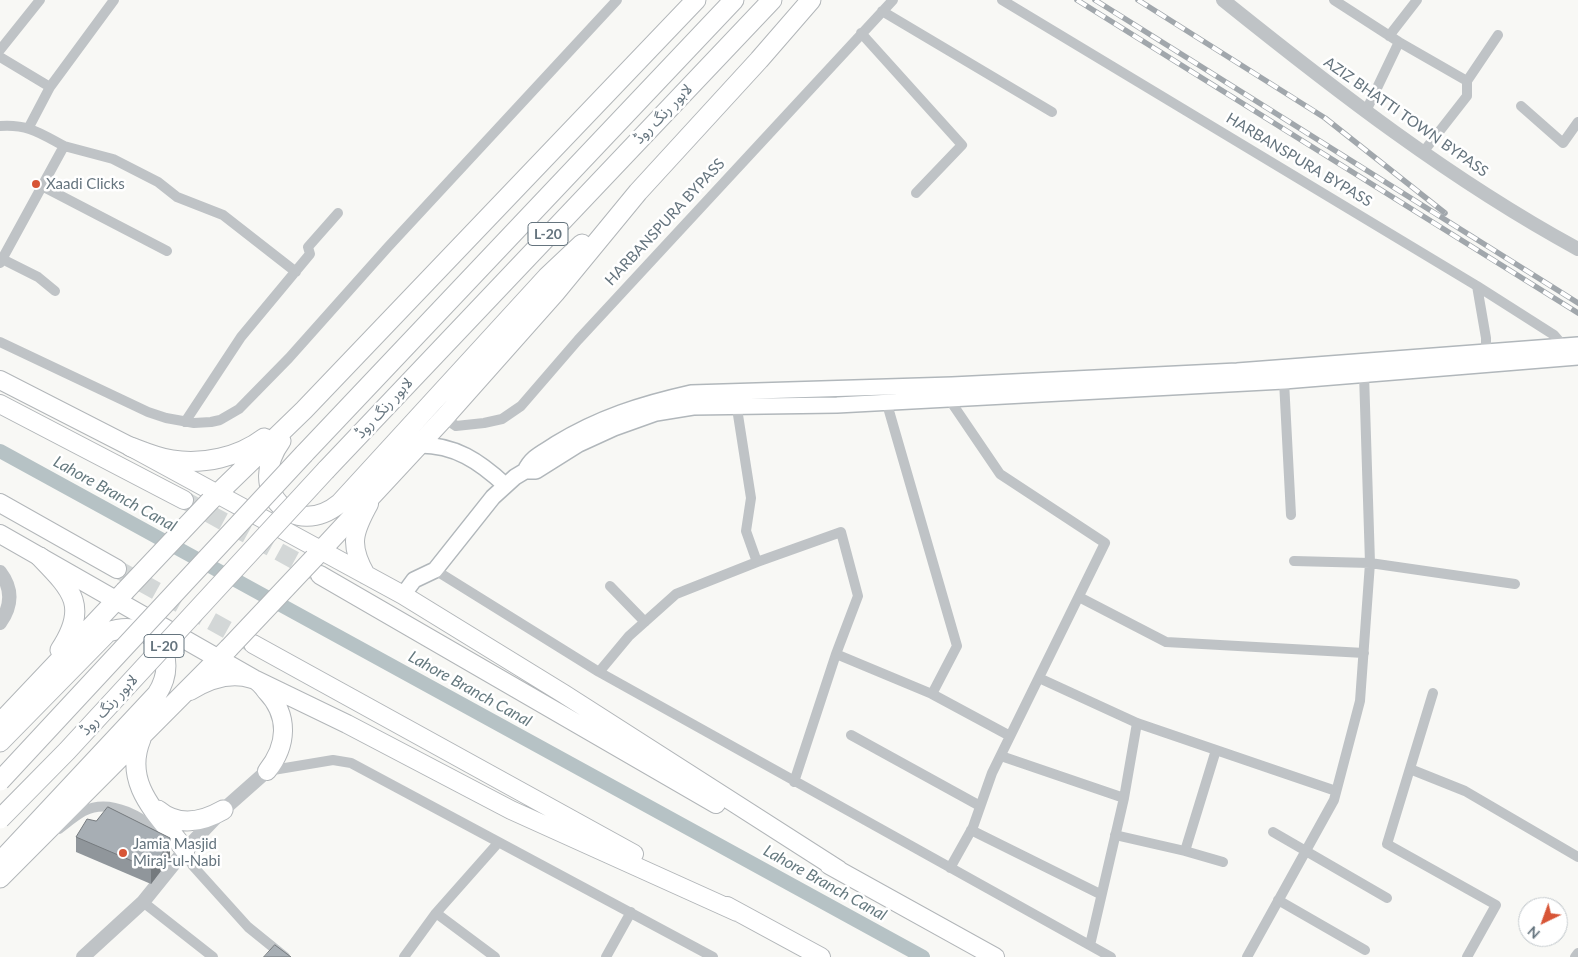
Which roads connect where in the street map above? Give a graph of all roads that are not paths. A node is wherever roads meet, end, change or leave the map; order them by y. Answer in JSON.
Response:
{"nodes":[{"id":1,"x":40,"y":0,"type":"edge"},
{"id":2,"x":114,"y":0,"type":"edge"},
{"id":3,"x":617,"y":0,"type":"edge"},
{"id":4,"x":696,"y":0,"type":"edge"},
{"id":5,"x":734,"y":0,"type":"edge"},
{"id":6,"x":772,"y":0,"type":"edge"},
{"id":7,"x":811,"y":0,"type":"edge"},
{"id":8,"x":893,"y":0,"type":"edge"},
{"id":9,"x":1002,"y":0,"type":"edge"},
{"id":10,"x":1223,"y":0,"type":"edge"},
{"id":11,"x":1334,"y":0,"type":"edge"},
{"id":12,"x":1417,"y":0,"type":"edge"},
{"id":13,"x":882,"y":11,"type":"junction"},
{"id":14,"x":861,"y":33,"type":"junction"},
{"id":15,"x":1498,"y":35,"type":"dead end"},
{"id":16,"x":1390,"y":36,"type":"junction"},
{"id":17,"x":1399,"y":42,"type":"junction"},
{"id":18,"x":0,"y":50,"type":"edge"},
{"id":19,"x":0,"y":58,"type":"edge"},
{"id":20,"x":1467,"y":81,"type":"junction"},
{"id":21,"x":50,"y":87,"type":"junction"},
{"id":22,"x":1520,"y":106,"type":"dead end"},
{"id":23,"x":1366,"y":111,"type":"junction"},
{"id":24,"x":1052,"y":112,"type":"dead end"},
{"id":25,"x":1578,"y":122,"type":"edge"},
{"id":26,"x":0,"y":126,"type":"edge"},
{"id":27,"x":29,"y":127,"type":"junction"},
{"id":28,"x":64,"y":146,"type":"junction"},
{"id":29,"x":1424,"y":151,"type":"junction"},
{"id":30,"x":42,"y":186,"type":"junction"},
{"id":31,"x":638,"y":192,"type":"junction"},
{"id":32,"x":916,"y":193,"type":"dead end"},
{"id":33,"x":338,"y":213,"type":"dead end"},
{"id":34,"x":1578,"y":249,"type":"edge"},
{"id":35,"x":167,"y":251,"type":"dead end"},
{"id":36,"x":1,"y":261,"type":"edge"},
{"id":37,"x":296,"y":272,"type":"junction"},
{"id":38,"x":1477,"y":286,"type":"junction"},
{"id":39,"x":55,"y":291,"type":"dead end"},
{"id":40,"x":0,"y":342,"type":"edge"},
{"id":41,"x":1572,"y":351,"type":"edge"},
{"id":42,"x":1487,"y":359,"type":"junction"},
{"id":43,"x":1364,"y":374,"type":"junction"},
{"id":44,"x":0,"y":380,"type":"edge"},
{"id":45,"x":1284,"y":381,"type":"junction"},
{"id":46,"x":935,"y":385,"type":"junction"},
{"id":47,"x":880,"y":387,"type":"junction"},
{"id":48,"x":733,"y":391,"type":"junction"},
{"id":49,"x":948,"y":398,"type":"junction"},
{"id":50,"x":887,"y":402,"type":"junction"},
{"id":51,"x":0,"y":404,"type":"edge"},
{"id":52,"x":736,"y":408,"type":"junction"},
{"id":53,"x":304,"y":410,"type":"junction"},
{"id":54,"x":444,"y":418,"type":"junction"},
{"id":55,"x":186,"y":422,"type":"junction"},
{"id":56,"x":420,"y":445,"type":"junction"},
{"id":57,"x":131,"y":447,"type":"junction"},
{"id":58,"x":525,"y":472,"type":"junction"},
{"id":59,"x":505,"y":485,"type":"junction"},
{"id":60,"x":375,"y":493,"type":"junction"},
{"id":61,"x":214,"y":498,"type":"junction"},
{"id":62,"x":184,"y":500,"type":"tunnel mouth"},
{"id":63,"x":0,"y":503,"type":"edge"},
{"id":64,"x":1290,"y":515,"type":"dead end"},
{"id":65,"x":0,"y":534,"type":"edge"},
{"id":66,"x":40,"y":556,"type":"junction"},
{"id":67,"x":318,"y":561,"type":"junction"},
{"id":68,"x":1294,"y":561,"type":"dead end"},
{"id":69,"x":757,"y":562,"type":"junction"},
{"id":70,"x":1370,"y":564,"type":"junction"},
{"id":71,"x":117,"y":569,"type":"tunnel mouth"},
{"id":72,"x":435,"y":570,"type":"junction"},
{"id":73,"x":0,"y":572,"type":"edge"},
{"id":74,"x":366,"y":575,"type":"junction"},
{"id":75,"x":1515,"y":584,"type":"dead end"},
{"id":76,"x":610,"y":586,"type":"dead end"},
{"id":77,"x":403,"y":595,"type":"junction"},
{"id":78,"x":120,"y":596,"type":"junction"},
{"id":79,"x":1079,"y":597,"type":"junction"},
{"id":80,"x":645,"y":622,"type":"junction"},
{"id":81,"x":0,"y":623,"type":"edge"},
{"id":82,"x":253,"y":644,"type":"tunnel mouth"},
{"id":83,"x":1364,"y":653,"type":"junction"},
{"id":84,"x":224,"y":654,"type":"junction"},
{"id":85,"x":836,"y":654,"type":"junction"},
{"id":86,"x":48,"y":670,"type":"junction"},
{"id":87,"x":599,"y":672,"type":"junction"},
{"id":88,"x":1039,"y":678,"type":"junction"},
{"id":89,"x":254,"y":679,"type":"junction"},
{"id":90,"x":1433,"y":693,"type":"dead end"},
{"id":91,"x":932,"y":694,"type":"junction"},
{"id":92,"x":182,"y":696,"type":"junction"},
{"id":93,"x":0,"y":723,"type":"edge"},
{"id":94,"x":1137,"y":723,"type":"junction"},
{"id":95,"x":851,"y":735,"type":"dead end"},
{"id":96,"x":142,"y":736,"type":"junction"},
{"id":97,"x":1010,"y":736,"type":"junction"},
{"id":98,"x":0,"y":742,"type":"edge"},
{"id":99,"x":1216,"y":750,"type":"junction"},
{"id":100,"x":1000,"y":756,"type":"junction"},
{"id":101,"x":1410,"y":769,"type":"junction"},
{"id":102,"x":267,"y":771,"type":"junction"},
{"id":103,"x":0,"y":781,"type":"edge"},
{"id":104,"x":794,"y":782,"type":"junction"},
{"id":105,"x":1336,"y":791,"type":"junction"},
{"id":106,"x":1124,"y":798,"type":"junction"},
{"id":107,"x":148,"y":801,"type":"junction"},
{"id":108,"x":980,"y":806,"type":"junction"},
{"id":109,"x":222,"y":810,"type":"junction"},
{"id":110,"x":0,"y":819,"type":"edge"},
{"id":111,"x":971,"y":830,"type":"junction"},
{"id":112,"x":1273,"y":832,"type":"dead end"},
{"id":113,"x":1115,"y":835,"type":"junction"},
{"id":114,"x":498,"y":843,"type":"junction"},
{"id":115,"x":33,"y":846,"type":"junction"},
{"id":116,"x":185,"y":850,"type":"junction"},
{"id":117,"x":1185,"y":851,"type":"junction"},
{"id":118,"x":1305,"y":851,"type":"junction"},
{"id":119,"x":1578,"y":857,"type":"edge"},
{"id":120,"x":0,"y":862,"type":"edge"},
{"id":121,"x":1223,"y":862,"type":"dead end"},
{"id":122,"x":950,"y":868,"type":"junction"},
{"id":123,"x":839,"y":870,"type":"junction"},
{"id":124,"x":0,"y":878,"type":"edge"},
{"id":125,"x":1100,"y":894,"type":"junction"},
{"id":126,"x":1387,"y":898,"type":"dead end"},
{"id":127,"x":1278,"y":900,"type":"junction"},
{"id":128,"x":143,"y":902,"type":"junction"},
{"id":129,"x":436,"y":912,"type":"junction"},
{"id":130,"x":631,"y":912,"type":"junction"},
{"id":131,"x":737,"y":912,"type":"junction"},
{"id":132,"x":1090,"y":945,"type":"junction"},
{"id":133,"x":275,"y":949,"type":"junction"},
{"id":134,"x":1365,"y":950,"type":"dead end"},
{"id":135,"x":1578,"y":953,"type":"edge"},
{"id":136,"x":698,"y":954,"type":"edge"},
{"id":137,"x":83,"y":957,"type":"edge"},
{"id":138,"x":213,"y":957,"type":"edge"},
{"id":139,"x":268,"y":957,"type":"edge"},
{"id":140,"x":285,"y":957,"type":"edge"},
{"id":141,"x":404,"y":957,"type":"edge"},
{"id":142,"x":495,"y":957,"type":"edge"},
{"id":143,"x":606,"y":957,"type":"edge"},
{"id":144,"x":713,"y":957,"type":"edge"},
{"id":145,"x":821,"y":957,"type":"edge"},
{"id":146,"x":995,"y":957,"type":"edge"},
{"id":147,"x":1111,"y":957,"type":"edge"},
{"id":148,"x":1247,"y":957,"type":"edge"},
{"id":149,"x":1467,"y":957,"type":"edge"},
{"id":150,"x":1575,"y":957,"type":"edge"}],
"edges":[{"from":1,"to":18,"type":"street"},
{"from":2,"to":21,"type":"street"},
{"from":3,"to":55,"type":"street"},
{"from":4,"to":53,"type":"highway"},
{"from":5,"to":103,"type":"highway","name":"لاہور رنگ روڈ","number":"L-20","bridge":true},
{"from":6,"to":110,"type":"highway","name":"لاہور رنگ روڈ","number":"L-20","bridge":true},
{"from":7,"to":31,"type":"highway"},
{"from":8,"to":13,"type":"street","name":"HARBANSPURA BYPASS"},
{"from":9,"to":38,"type":"street","name":"HARBANSPURA BYPASS"},
{"from":10,"to":23,"type":"street","name":"AZIZ BHATTI TOWN BYPASS"},
{"from":11,"to":16,"type":"street"},
{"from":12,"to":16,"type":"street"},
{"from":13,"to":14,"type":"street","name":"HARBANSPURA BYPASS"},
{"from":13,"to":24,"type":"street"},
{"from":14,"to":32,"type":"street"},
{"from":14,"to":54,"type":"street","name":"HARBANSPURA BYPASS"},
{"from":15,"to":20,"type":"street"},
{"from":16,"to":17,"type":"street"},
{"from":17,"to":20,"type":"street"},
{"from":17,"to":23,"type":"street"},
{"from":19,"to":21,"type":"street"},
{"from":20,"to":29,"type":"street"},
{"from":21,"to":27,"type":"street"},
{"from":22,"to":25,"type":"street"},
{"from":23,"to":29,"type":"street","name":"AZIZ BHATTI TOWN BYPASS"},
{"from":26,"to":27,"type":"street"},
{"from":27,"to":28,"type":"street"},
{"from":28,"to":30,"type":"street"},
{"from":28,"to":37,"type":"street"},
{"from":29,"to":34,"type":"street","name":"AZIZ BHATTI TOWN BYPASS"},
{"from":30,"to":35,"type":"street"},
{"from":30,"to":36,"type":"street"},
{"from":31,"to":53,"type":"highway"},
{"from":31,"to":54,"type":"highway"},
{"from":33,"to":37,"type":"street"},
{"from":36,"to":39,"type":"street"},
{"from":37,"to":55,"type":"street"},
{"from":38,"to":41,"type":"street","name":"HARBANSPURA BYPASS"},
{"from":38,"to":42,"type":"street"},
{"from":40,"to":55,"type":"street"},
{"from":41,"to":42,"type":"main road"},
{"from":42,"to":43,"type":"main road"},
{"from":42,"to":46,"type":"main road"},
{"from":43,"to":45,"type":"main road"},
{"from":43,"to":70,"type":"street"},
{"from":44,"to":57,"type":"highway"},
{"from":45,"to":49,"type":"main road"},
{"from":45,"to":64,"type":"street"},
{"from":46,"to":47,"type":"main road"},
{"from":46,"to":49,"type":"street"},
{"from":47,"to":48,"type":"main road"},
{"from":47,"to":50,"type":"street"},
{"from":48,"to":52,"type":"street"},
{"from":48,"to":58,"type":"main road"},
{"from":49,"to":50,"type":"main road"},
{"from":49,"to":79,"type":"street"},
{"from":50,"to":52,"type":"main road"},
{"from":50,"to":91,"type":"street"},
{"from":51,"to":62,"type":"highway"},
{"from":52,"to":58,"type":"main road"},
{"from":52,"to":69,"type":"street"},
{"from":53,"to":57,"type":"highway"},
{"from":53,"to":61,"type":"highway"},
{"from":54,"to":56,"type":"highway"},
{"from":56,"to":59,"type":"main road"},
{"from":56,"to":60,"type":"highway"},
{"from":57,"to":61,"type":"highway"},
{"from":58,"to":59,"type":"main road"},
{"from":59,"to":72,"type":"main road"},
{"from":60,"to":67,"type":"highway"},
{"from":60,"to":74,"type":"highway"},
{"from":61,"to":67,"type":"highway"},
{"from":61,"to":78,"type":"highway","bridge":true},
{"from":63,"to":71,"type":"highway"},
{"from":65,"to":66,"type":"highway"},
{"from":66,"to":78,"type":"highway"},
{"from":66,"to":86,"type":"highway"},
{"from":67,"to":74,"type":"highway"},
{"from":67,"to":84,"type":"highway","bridge":true},
{"from":67,"to":123,"type":"highway"},
{"from":68,"to":70,"type":"street"},
{"from":69,"to":80,"type":"street"},
{"from":69,"to":85,"type":"street"},
{"from":70,"to":75,"type":"street"},
{"from":70,"to":83,"type":"street"},
{"from":72,"to":77,"type":"main road"},
{"from":72,"to":87,"type":"street"},
{"from":73,"to":81,"type":"street"},
{"from":74,"to":77,"type":"highway"},
{"from":76,"to":80,"type":"street"},
{"from":77,"to":123,"type":"highway"},
{"from":78,"to":84,"type":"highway"},
{"from":78,"to":86,"type":"highway"},
{"from":79,"to":83,"type":"street"},
{"from":79,"to":88,"type":"street"},
{"from":80,"to":87,"type":"street"},
{"from":82,"to":131,"type":"highway"},
{"from":83,"to":105,"type":"street"},
{"from":84,"to":89,"type":"highway"},
{"from":84,"to":92,"type":"highway"},
{"from":85,"to":91,"type":"street"},
{"from":85,"to":104,"type":"street"},
{"from":86,"to":93,"type":"highway"},
{"from":87,"to":104,"type":"street"},
{"from":88,"to":94,"type":"street"},
{"from":88,"to":97,"type":"street"},
{"from":89,"to":92,"type":"highway"},
{"from":89,"to":102,"type":"highway"},
{"from":89,"to":131,"type":"highway"},
{"from":90,"to":101,"type":"street"},
{"from":91,"to":97,"type":"street"},
{"from":92,"to":96,"type":"highway"},
{"from":94,"to":99,"type":"street"},
{"from":94,"to":106,"type":"street"},
{"from":95,"to":108,"type":"street"},
{"from":96,"to":107,"type":"highway"},
{"from":96,"to":115,"type":"highway"},
{"from":97,"to":100,"type":"street"},
{"from":98,"to":120,"type":"highway"},
{"from":99,"to":105,"type":"street"},
{"from":99,"to":117,"type":"street"},
{"from":100,"to":106,"type":"street"},
{"from":100,"to":108,"type":"street"},
{"from":101,"to":119,"type":"street"},
{"from":101,"to":149,"type":"street"},
{"from":102,"to":109,"type":"street"},
{"from":102,"to":114,"type":"street"},
{"from":104,"to":122,"type":"street"},
{"from":105,"to":118,"type":"street"},
{"from":106,"to":113,"type":"street"},
{"from":107,"to":109,"type":"highway"},
{"from":107,"to":116,"type":"highway"},
{"from":108,"to":111,"type":"street"},
{"from":109,"to":116,"type":"street"},
{"from":111,"to":122,"type":"street"},
{"from":111,"to":125,"type":"street"},
{"from":112,"to":118,"type":"street"},
{"from":113,"to":117,"type":"street"},
{"from":113,"to":125,"type":"street"},
{"from":114,"to":129,"type":"street"},
{"from":114,"to":130,"type":"street"},
{"from":115,"to":116,"type":"street"},
{"from":115,"to":124,"type":"highway"},
{"from":116,"to":128,"type":"street"},
{"from":116,"to":133,"type":"street"},
{"from":117,"to":121,"type":"street"},
{"from":118,"to":126,"type":"street"},
{"from":118,"to":127,"type":"street"},
{"from":122,"to":132,"type":"street"},
{"from":123,"to":146,"type":"highway"},
{"from":125,"to":132,"type":"street"},
{"from":127,"to":134,"type":"street"},
{"from":127,"to":148,"type":"street"},
{"from":128,"to":137,"type":"street"},
{"from":128,"to":138,"type":"street"},
{"from":129,"to":141,"type":"street"},
{"from":129,"to":142,"type":"street"},
{"from":130,"to":136,"type":"street"},
{"from":130,"to":143,"type":"street"},
{"from":131,"to":145,"type":"highway"},
{"from":132,"to":147,"type":"street"},
{"from":133,"to":139,"type":"street"},
{"from":133,"to":140,"type":"street"},
{"from":135,"to":150,"type":"street"},
{"from":136,"to":144,"type":"street"}]}
